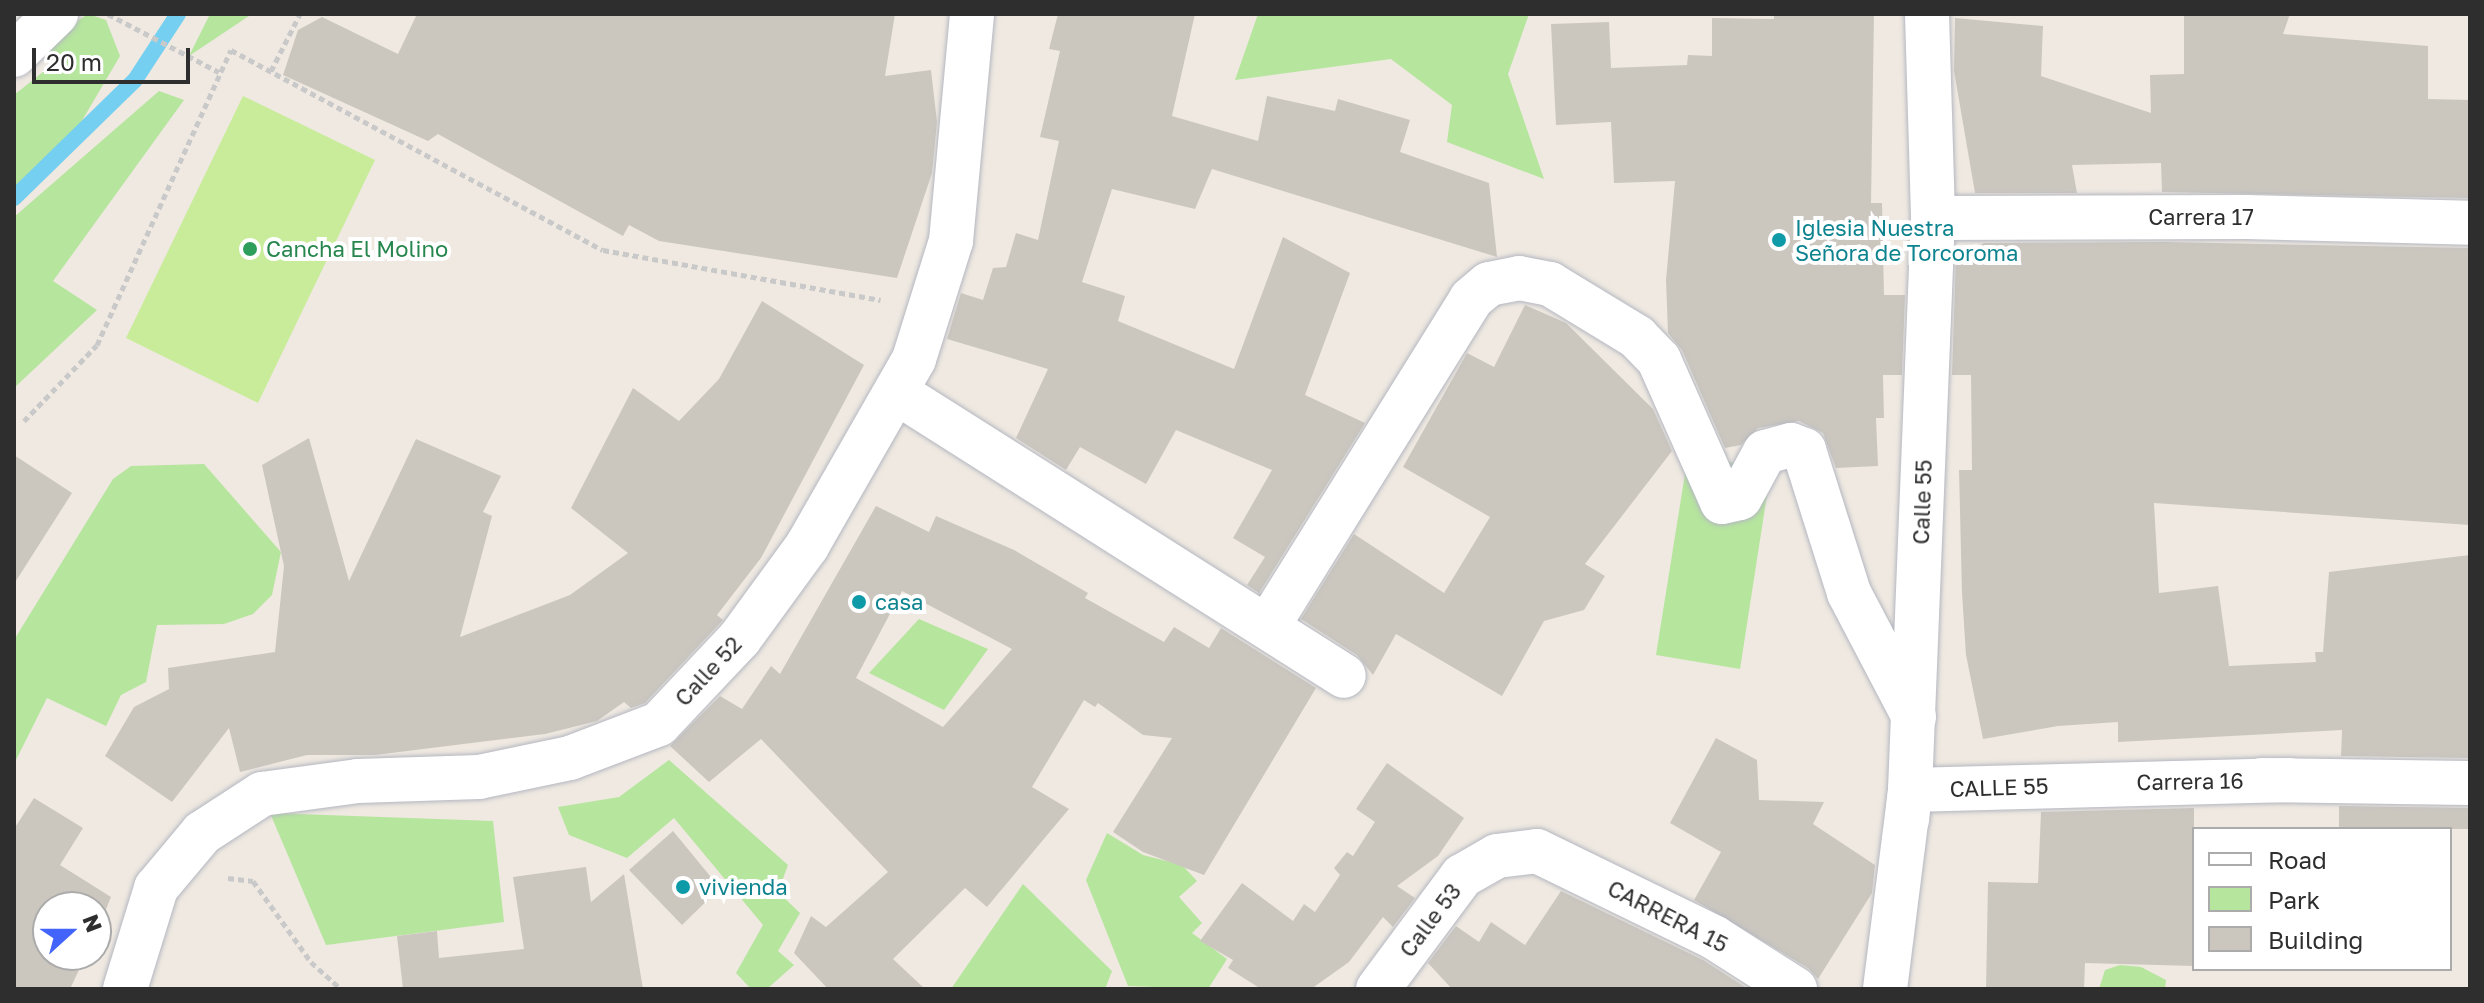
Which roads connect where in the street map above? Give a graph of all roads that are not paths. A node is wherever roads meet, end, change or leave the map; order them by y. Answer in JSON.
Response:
{"nodes":[{"id":1,"x":56,"y":14,"type":"edge"},
{"id":2,"x":972,"y":14,"type":"edge"},
{"id":3,"x":1927,"y":14,"type":"edge"},
{"id":4,"x":14,"y":55,"type":"edge"},
{"id":5,"x":1933,"y":218,"type":"junction"},
{"id":6,"x":2470,"y":223,"type":"edge"},
{"id":7,"x":896,"y":392,"type":"junction"},
{"id":8,"x":1269,"y":624,"type":"junction"},
{"id":9,"x":1344,"y":676,"type":"dead end"},
{"id":10,"x":1914,"y":717,"type":"junction"},
{"id":11,"x":2470,"y":783,"type":"edge"},
{"id":12,"x":1910,"y":790,"type":"junction"},
{"id":13,"x":1537,"y":851,"type":"joint"},
{"id":14,"x":125,"y":989,"type":"edge"},
{"id":15,"x":1378,"y":989,"type":"edge"},
{"id":16,"x":1795,"y":989,"type":"edge"},
{"id":17,"x":1885,"y":989,"type":"edge"}],
"edges":[{"from":1,"to":4,"type":"street"},
{"from":2,"to":7,"type":"street","name":"Calle 52"},
{"from":3,"to":5,"type":"street","name":"Calle 55"},
{"from":5,"to":6,"type":"street","name":"Carrera 17"},
{"from":5,"to":10,"type":"street","name":"Calle 55"},
{"from":7,"to":8,"type":"street"},
{"from":7,"to":14,"type":"street","name":"Calle 52"},
{"from":8,"to":9,"type":"street"},
{"from":8,"to":10,"type":"street"},
{"from":10,"to":12,"type":"street","name":"Calle 55"},
{"from":11,"to":12,"type":"street","name":"CALLE 55"},
{"from":12,"to":17,"type":"street"},
{"from":13,"to":15,"type":"street","name":"Calle 53"},
{"from":13,"to":16,"type":"street","name":"CARRERA 15"}]}
